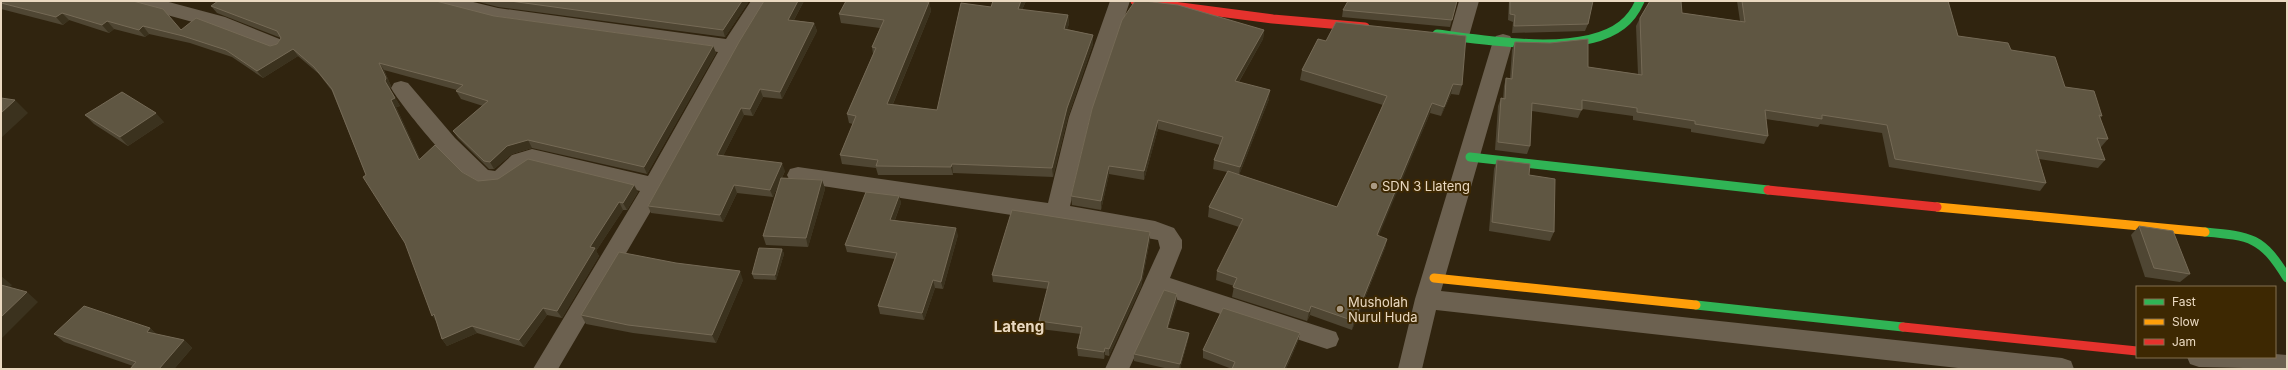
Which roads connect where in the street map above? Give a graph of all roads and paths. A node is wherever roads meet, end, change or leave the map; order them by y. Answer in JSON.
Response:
{"nodes":[{"id":1,"x":141,"y":1,"type":"edge"},
{"id":2,"x":443,"y":1,"type":"edge"},
{"id":3,"x":761,"y":1,"type":"edge"},
{"id":4,"x":1120,"y":1,"type":"edge"},
{"id":5,"x":1135,"y":1,"type":"edge"},
{"id":6,"x":1469,"y":1,"type":"edge"},
{"id":7,"x":1640,"y":1,"type":"edge"},
{"id":8,"x":1158,"y":2,"type":"edge"},
{"id":9,"x":1374,"y":28,"type":"edge"},
{"id":10,"x":1428,"y":34,"type":"edge"},
{"id":11,"x":1458,"y":36,"type":"junction"},
{"id":12,"x":1502,"y":41,"type":"junction"},
{"id":13,"x":275,"y":45,"type":"edge"},
{"id":14,"x":731,"y":47,"type":"junction"},
{"id":15,"x":401,"y":88,"type":"dead end"},
{"id":16,"x":1470,"y":157,"type":"junction"},
{"id":17,"x":798,"y":175,"type":"dead end"},
{"id":18,"x":654,"y":186,"type":"junction"},
{"id":19,"x":1057,"y":213,"type":"junction"},
{"id":20,"x":2287,"y":278,"type":"edge"},
{"id":21,"x":1156,"y":283,"type":"junction"},
{"id":22,"x":1430,"y":288,"type":"junction"},
{"id":23,"x":1327,"y":339,"type":"dead end"},
{"id":24,"x":2136,"y":351,"type":"edge"},
{"id":25,"x":2209,"y":358,"type":"edge"},
{"id":26,"x":2287,"y":366,"type":"edge"},
{"id":27,"x":545,"y":369,"type":"edge"},
{"id":28,"x":1117,"y":369,"type":"edge"},
{"id":29,"x":1410,"y":369,"type":"edge"},
{"id":30,"x":2062,"y":369,"type":"edge"}],
"edges":[{"from":1,"to":13,"type":"street"},
{"from":2,"to":14,"type":"street"},
{"from":3,"to":14,"type":"street"},
{"from":4,"to":19,"type":"street"},
{"from":5,"to":8,"type":"street"},
{"from":6,"to":11,"type":"street"},
{"from":7,"to":12,"type":"street"},
{"from":8,"to":9,"type":"street"},
{"from":10,"to":11,"type":"street"},
{"from":11,"to":12,"type":"street"},
{"from":12,"to":16,"type":"street"},
{"from":14,"to":18,"type":"street"},
{"from":15,"to":18,"type":"street"},
{"from":16,"to":20,"type":"street"},
{"from":16,"to":22,"type":"street"},
{"from":17,"to":19,"type":"street"},
{"from":18,"to":27,"type":"street"},
{"from":19,"to":21,"type":"street"},
{"from":21,"to":23,"type":"street"},
{"from":21,"to":28,"type":"street"},
{"from":22,"to":24,"type":"street"},
{"from":22,"to":29,"type":"street"},
{"from":22,"to":30,"type":"street"},
{"from":25,"to":26,"type":"street"}]}
